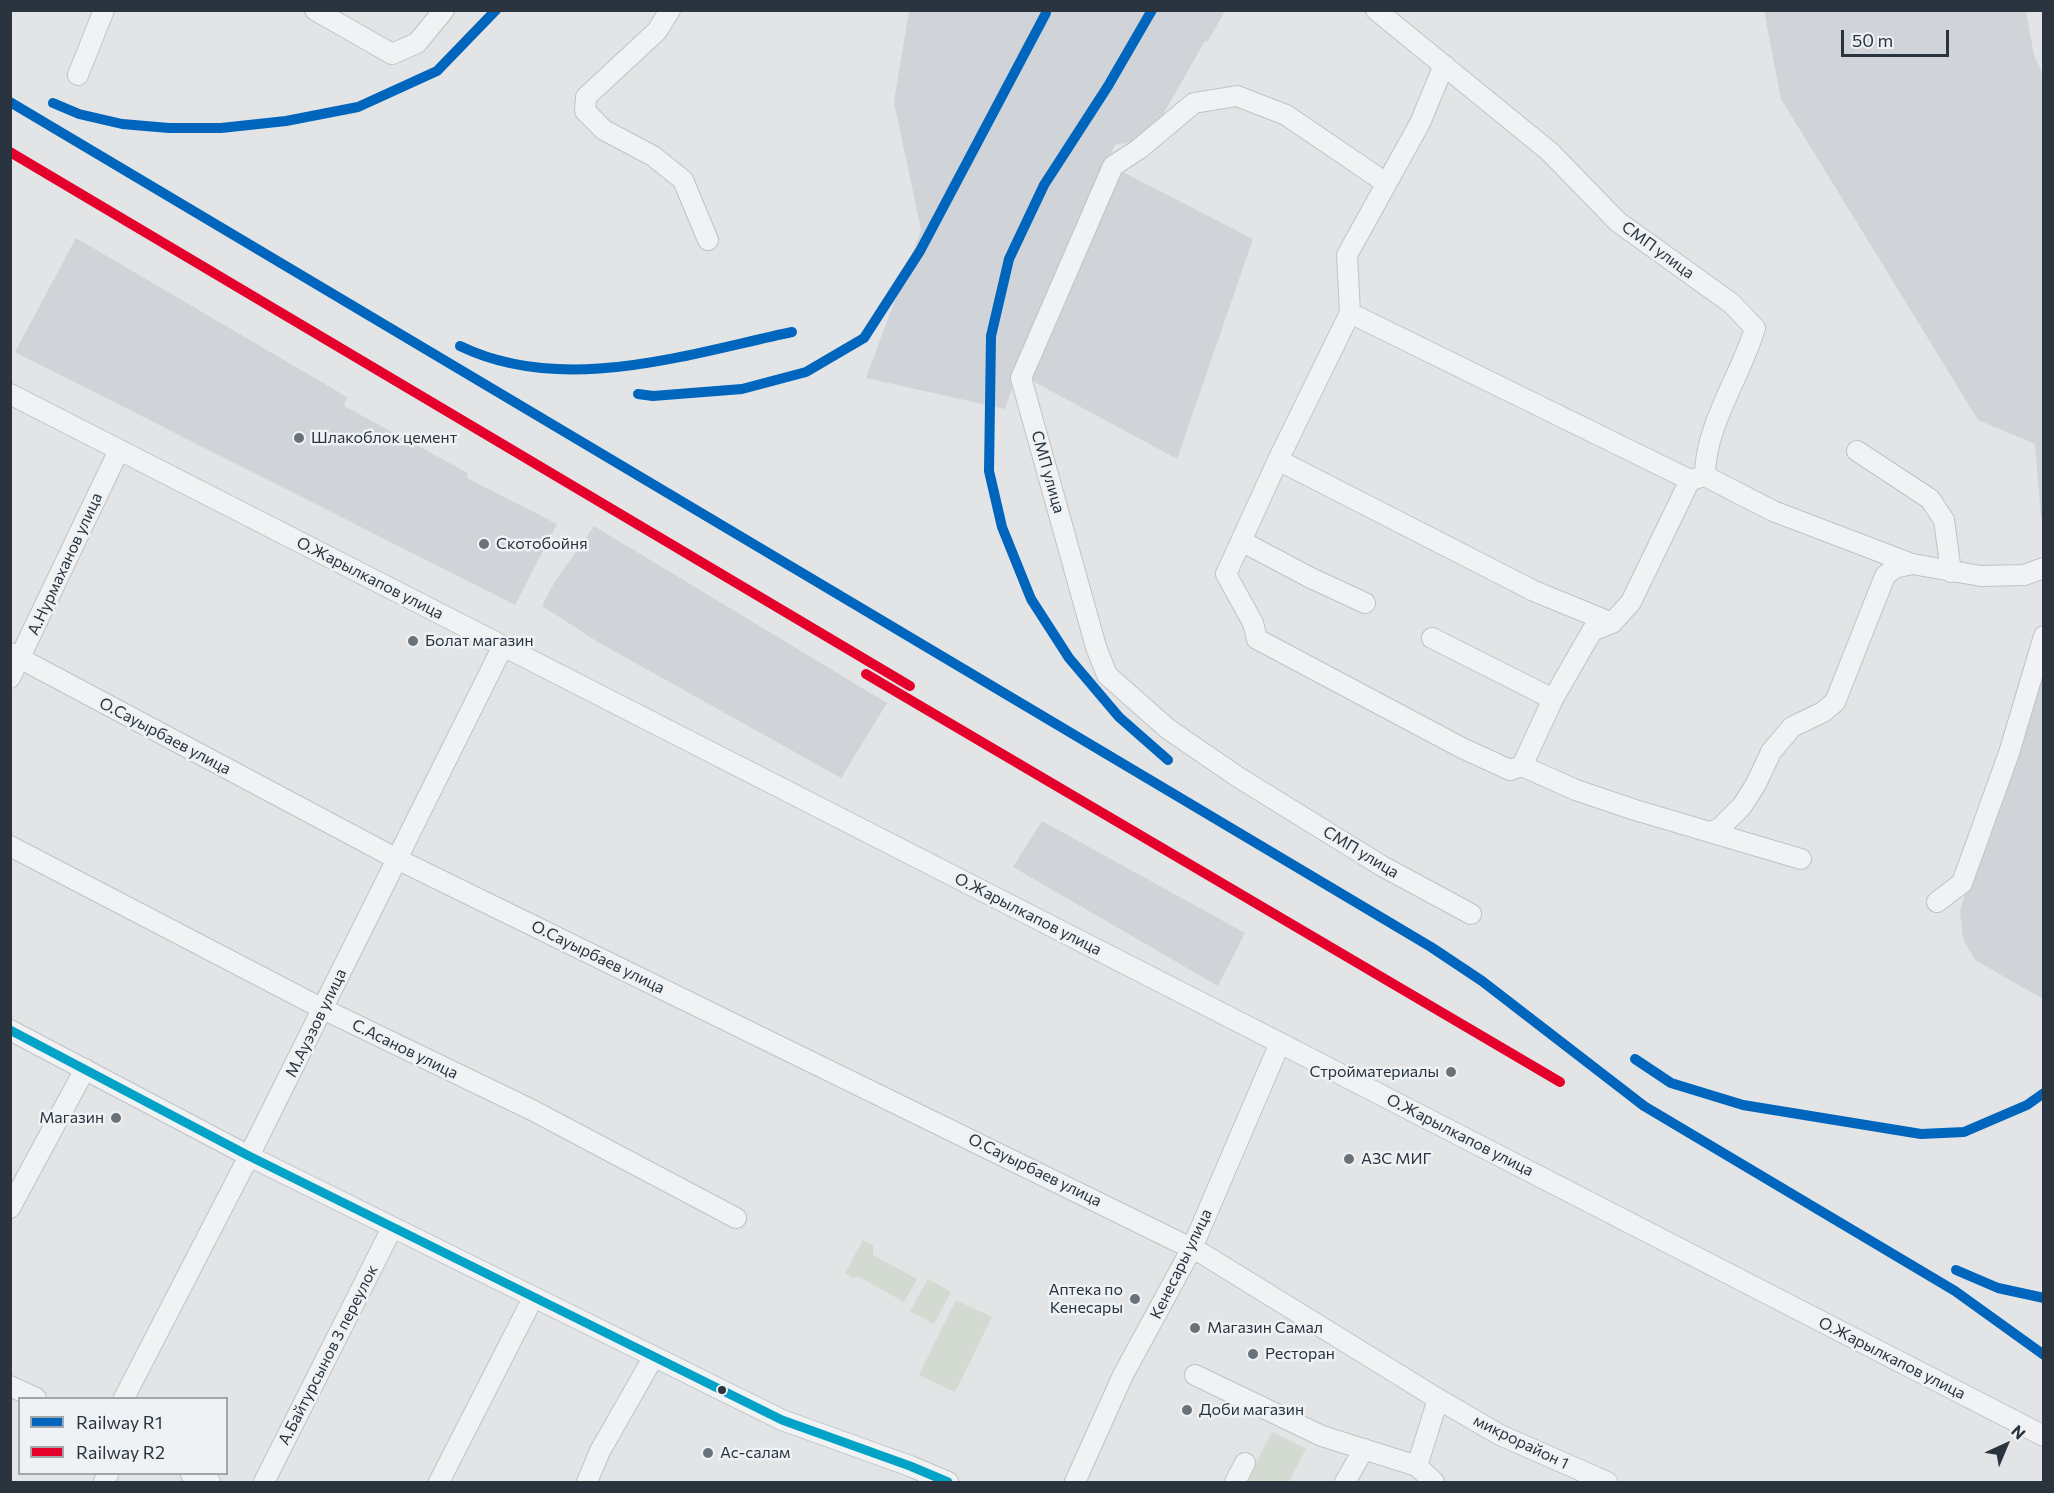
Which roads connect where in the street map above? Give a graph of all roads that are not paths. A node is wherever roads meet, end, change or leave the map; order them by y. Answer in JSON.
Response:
{"nodes":[{"id":1,"x":104,"y":10,"type":"edge"},
{"id":2,"x":315,"y":10,"type":"edge"},
{"id":3,"x":444,"y":10,"type":"edge"},
{"id":4,"x":670,"y":10,"type":"edge"},
{"id":5,"x":1376,"y":10,"type":"edge"},
{"id":6,"x":1444,"y":65,"type":"junction"},
{"id":7,"x":78,"y":75,"type":"dead end"},
{"id":8,"x":1386,"y":183,"type":"junction"},
{"id":9,"x":708,"y":240,"type":"dead end"},
{"id":10,"x":1350,"y":314,"type":"junction"},
{"id":11,"x":10,"y":394,"type":"edge"},
{"id":12,"x":119,"y":450,"type":"junction"},
{"id":13,"x":1857,"y":451,"type":"dead end"},
{"id":14,"x":1278,"y":460,"type":"junction"},
{"id":15,"x":1697,"y":478,"type":"junction"},
{"id":16,"x":1241,"y":541,"type":"junction"},
{"id":17,"x":1912,"y":564,"type":"junction"},
{"id":18,"x":2043,"y":568,"type":"edge"},
{"id":19,"x":1951,"y":572,"type":"junction"},
{"id":20,"x":1365,"y":603,"type":"dead end"},
{"id":21,"x":1612,"y":623,"type":"junction"},
{"id":22,"x":2043,"y":636,"type":"edge"},
{"id":23,"x":1432,"y":638,"type":"dead end"},
{"id":24,"x":503,"y":646,"type":"junction"},
{"id":25,"x":15,"y":656,"type":"edge"},
{"id":26,"x":10,"y":678,"type":"edge"},
{"id":27,"x":1553,"y":699,"type":"junction"},
{"id":28,"x":1522,"y":766,"type":"junction"},
{"id":29,"x":1712,"y":832,"type":"junction"},
{"id":30,"x":10,"y":846,"type":"edge"},
{"id":31,"x":397,"y":859,"type":"junction"},
{"id":32,"x":1801,"y":859,"type":"dead end"},
{"id":33,"x":1937,"y":902,"type":"dead end"},
{"id":34,"x":1471,"y":914,"type":"dead end"},
{"id":35,"x":323,"y":1009,"type":"junction"},
{"id":36,"x":10,"y":1030,"type":"edge"},
{"id":37,"x":1280,"y":1043,"type":"junction"},
{"id":38,"x":85,"y":1069,"type":"junction"},
{"id":39,"x":249,"y":1156,"type":"junction"},
{"id":40,"x":10,"y":1209,"type":"edge"},
{"id":41,"x":736,"y":1218,"type":"dead end"},
{"id":42,"x":392,"y":1228,"type":"junction"},
{"id":43,"x":1192,"y":1248,"type":"junction"},
{"id":44,"x":533,"y":1298,"type":"junction"},
{"id":45,"x":653,"y":1358,"type":"junction"},
{"id":46,"x":1195,"y":1375,"type":"dead end"},
{"id":47,"x":10,"y":1386,"type":"edge"},
{"id":48,"x":34,"y":1397,"type":"edge"},
{"id":49,"x":125,"y":1397,"type":"edge"},
{"id":50,"x":1438,"y":1399,"type":"junction"},
{"id":51,"x":2043,"y":1436,"type":"edge"},
{"id":52,"x":1364,"y":1449,"type":"junction"},
{"id":53,"x":1245,"y":1463,"type":"dead end"},
{"id":54,"x":1418,"y":1466,"type":"junction"},
{"id":55,"x":195,"y":1475,"type":"edge"},
{"id":56,"x":210,"y":1482,"type":"edge"},
{"id":57,"x":264,"y":1482,"type":"edge"},
{"id":58,"x":439,"y":1482,"type":"edge"},
{"id":59,"x":587,"y":1482,"type":"edge"},
{"id":60,"x":948,"y":1482,"type":"edge"},
{"id":61,"x":1074,"y":1482,"type":"edge"},
{"id":62,"x":1235,"y":1482,"type":"edge"},
{"id":63,"x":1345,"y":1482,"type":"edge"},
{"id":64,"x":1434,"y":1482,"type":"edge"},
{"id":65,"x":1607,"y":1482,"type":"edge"}],
"edges":[{"from":1,"to":7,"type":"street"},
{"from":2,"to":3,"type":"street"},
{"from":4,"to":9,"type":"street"},
{"from":5,"to":6,"type":"street","name":"СМП улица"},
{"from":6,"to":8,"type":"street"},
{"from":6,"to":15,"type":"street","name":"СМП улица"},
{"from":8,"to":10,"type":"street"},
{"from":8,"to":34,"type":"street","name":"СМП улица"},
{"from":10,"to":14,"type":"street"},
{"from":10,"to":15,"type":"street"},
{"from":11,"to":12,"type":"street","name":"О.Жарылкапов улица"},
{"from":12,"to":24,"type":"street","name":"О.Жарылкапов улица"},
{"from":12,"to":25,"type":"street","name":"А.Нурмаханов улица"},
{"from":13,"to":19,"type":"street"},
{"from":14,"to":16,"type":"street"},
{"from":14,"to":21,"type":"street"},
{"from":15,"to":17,"type":"street"},
{"from":15,"to":21,"type":"street","name":"СМП улица"},
{"from":16,"to":20,"type":"street"},
{"from":16,"to":28,"type":"street"},
{"from":17,"to":19,"type":"street"},
{"from":17,"to":29,"type":"street"},
{"from":18,"to":19,"type":"street"},
{"from":21,"to":27,"type":"street","name":"СМП улица"},
{"from":22,"to":33,"type":"street"},
{"from":23,"to":27,"type":"street"},
{"from":24,"to":31,"type":"street","name":"М.Ауэзов улица"},
{"from":24,"to":37,"type":"street","name":"О.Жарылкапов улица"},
{"from":25,"to":26,"type":"street","name":"А.Нурмаханов улица"},
{"from":25,"to":31,"type":"street","name":"О.Сауырбаев улица"},
{"from":27,"to":28,"type":"street","name":"СМП улица"},
{"from":28,"to":29,"type":"street"},
{"from":29,"to":32,"type":"street"},
{"from":30,"to":35,"type":"street","name":"С.Асанов улица"},
{"from":31,"to":35,"type":"street","name":"М.Ауэзов улица"},
{"from":31,"to":43,"type":"street","name":"О.Сауырбаев улица"},
{"from":35,"to":39,"type":"street","name":"М.Ауэзов улица"},
{"from":35,"to":41,"type":"street","name":"С.Асанов улица"},
{"from":36,"to":38,"type":"street"},
{"from":37,"to":43,"type":"street","name":"Кенесары улица"},
{"from":37,"to":51,"type":"street","name":"О.Жарылкапов улица"},
{"from":38,"to":39,"type":"street"},
{"from":38,"to":40,"type":"street"},
{"from":39,"to":42,"type":"street"},
{"from":39,"to":49,"type":"street","name":"М.Ауэзов улица"},
{"from":42,"to":44,"type":"street"},
{"from":42,"to":57,"type":"street","name":"А.Байтурсынов 3 переулок"},
{"from":43,"to":50,"type":"street","name":"микрорайон 1"},
{"from":43,"to":61,"type":"street","name":"Кенесары улица"},
{"from":44,"to":45,"type":"street"},
{"from":44,"to":58,"type":"street"},
{"from":45,"to":59,"type":"street"},
{"from":45,"to":60,"type":"street"},
{"from":46,"to":52,"type":"street"},
{"from":47,"to":48,"type":"street"},
{"from":50,"to":54,"type":"street"},
{"from":50,"to":65,"type":"street","name":"микрорайон 1"},
{"from":52,"to":54,"type":"street"},
{"from":52,"to":63,"type":"street"},
{"from":53,"to":62,"type":"street"},
{"from":54,"to":64,"type":"street"},
{"from":55,"to":56,"type":"street"}]}
